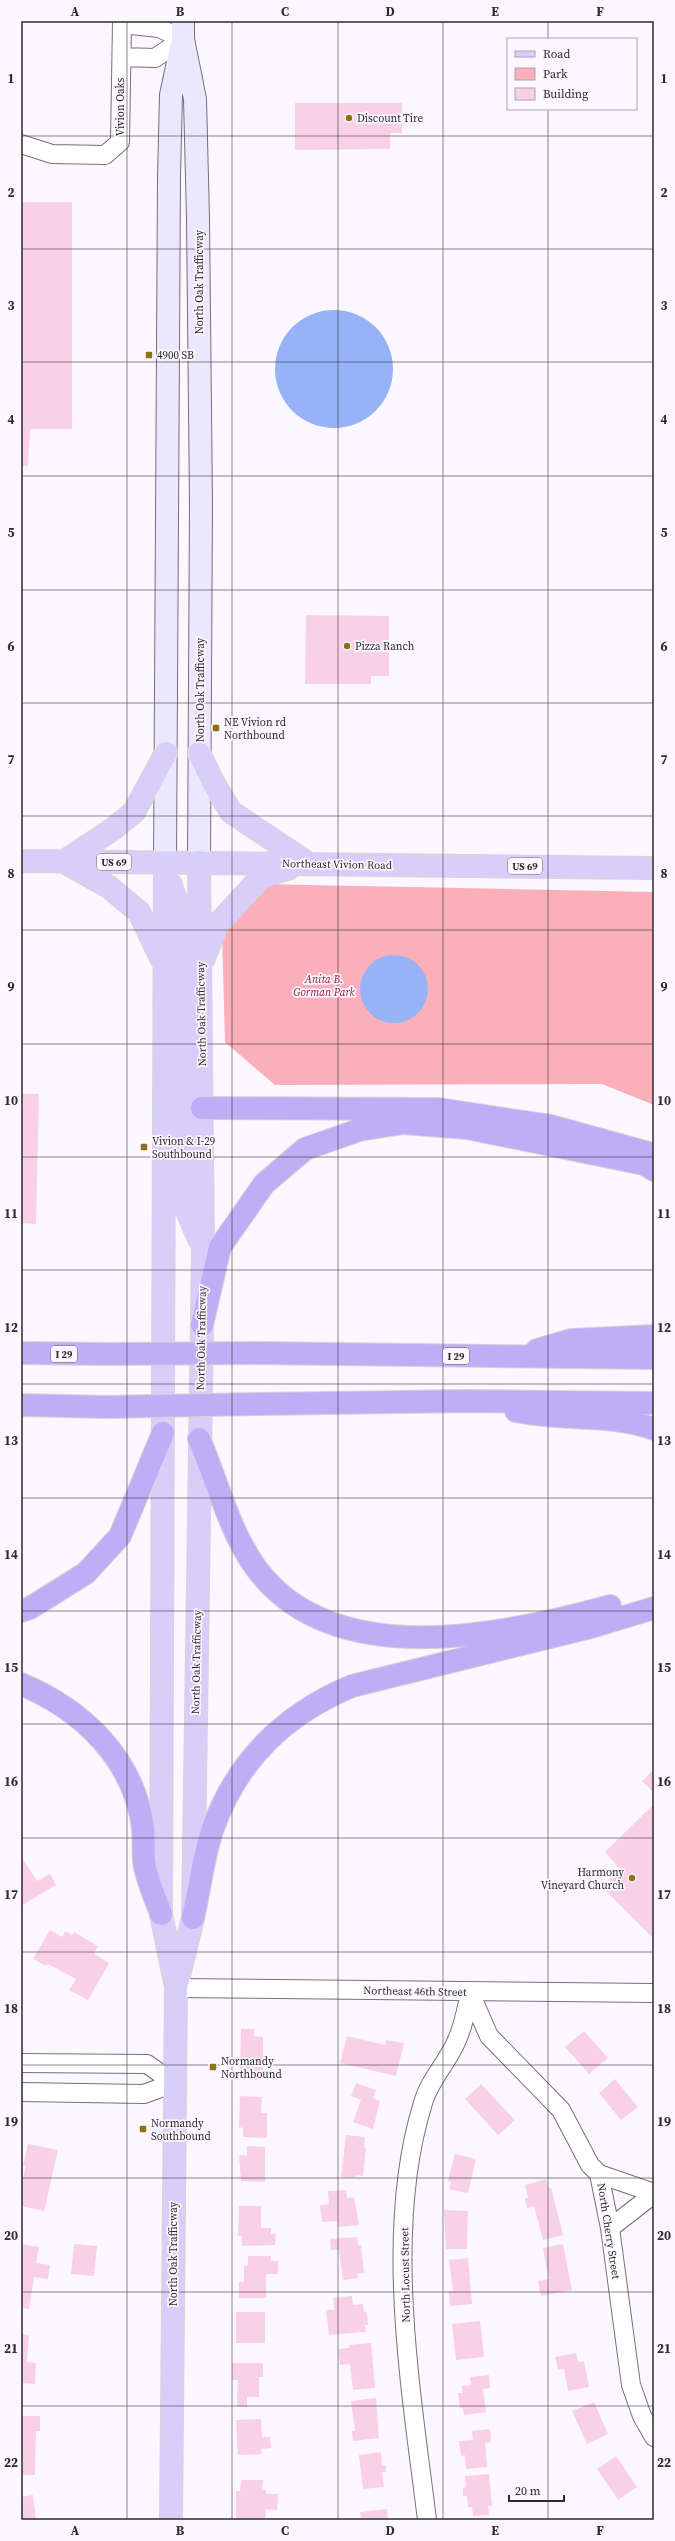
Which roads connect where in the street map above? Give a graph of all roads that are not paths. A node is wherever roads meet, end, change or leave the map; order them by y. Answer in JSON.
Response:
{"nodes":[{"id":1,"x":122,"y":22,"type":"edge"},
{"id":2,"x":183,"y":30,"type":"edge"},
{"id":3,"x":122,"y":57,"type":"junction"},
{"id":4,"x":21,"y":144,"type":"edge"},
{"id":5,"x":166,"y":753,"type":"junction"},
{"id":6,"x":199,"y":753,"type":"junction"},
{"id":7,"x":21,"y":861,"type":"edge"},
{"id":8,"x":63,"y":862,"type":"junction"},
{"id":9,"x":199,"y":862,"type":"junction"},
{"id":10,"x":165,"y":863,"type":"junction"},
{"id":11,"x":309,"y":864,"type":"junction"},
{"id":12,"x":654,"y":868,"type":"edge"},
{"id":13,"x":164,"y":967,"type":"junction"},
{"id":14,"x":200,"y":967,"type":"junction"},
{"id":15,"x":202,"y":1108,"type":"junction"},
{"id":16,"x":654,"y":1154,"type":"edge"},
{"id":17,"x":654,"y":1170,"type":"edge"},
{"id":18,"x":203,"y":1252,"type":"junction"},
{"id":19,"x":202,"y":1325,"type":"junction"},
{"id":20,"x":654,"y":1336,"type":"edge"},
{"id":21,"x":21,"y":1353,"type":"edge"},
{"id":22,"x":514,"y":1357,"type":"junction"},
{"id":23,"x":654,"y":1358,"type":"edge"},
{"id":24,"x":466,"y":1400,"type":"junction"},
{"id":25,"x":654,"y":1403,"type":"edge"},
{"id":26,"x":21,"y":1405,"type":"edge"},
{"id":27,"x":654,"y":1429,"type":"edge"},
{"id":28,"x":163,"y":1433,"type":"junction"},
{"id":29,"x":199,"y":1439,"type":"junction"},
{"id":30,"x":654,"y":1595,"type":"edge"},
{"id":31,"x":654,"y":1608,"type":"edge"},
{"id":32,"x":21,"y":1611,"type":"edge"},
{"id":33,"x":21,"y":1684,"type":"edge"},
{"id":34,"x":161,"y":1914,"type":"junction"},
{"id":35,"x":193,"y":1918,"type":"junction"},
{"id":36,"x":176,"y":1988,"type":"junction"},
{"id":37,"x":470,"y":1992,"type":"junction"},
{"id":38,"x":654,"y":1993,"type":"edge"},
{"id":39,"x":489,"y":2036,"type":"junction"},
{"id":40,"x":457,"y":2038,"type":"junction"},
{"id":41,"x":21,"y":2063,"type":"edge"},
{"id":42,"x":174,"y":2083,"type":"junction"},
{"id":43,"x":21,"y":2092,"type":"edge"},
{"id":44,"x":599,"y":2174,"type":"junction"},
{"id":45,"x":654,"y":2194,"type":"edge"},
{"id":46,"x":610,"y":2228,"type":"junction"},
{"id":47,"x":654,"y":2437,"type":"edge"},
{"id":48,"x":171,"y":2520,"type":"edge"},
{"id":49,"x":427,"y":2520,"type":"edge"}],
"edges":[{"from":1,"to":2,"type":"street"},
{"from":1,"to":3,"type":"street","name":"Vivion Oaks"},
{"from":2,"to":3,"type":"street"},
{"from":2,"to":5,"type":"main road","name":"North Oak Trafficway"},
{"from":2,"to":6,"type":"main road","name":"North Oak Trafficway"},
{"from":3,"to":4,"type":"street","name":"Vivion Oaks"},
{"from":5,"to":8,"type":"main road"},
{"from":5,"to":10,"type":"main road","name":"North Oak Trafficway"},
{"from":6,"to":9,"type":"main road","name":"North Oak Trafficway"},
{"from":6,"to":11,"type":"main road"},
{"from":7,"to":8,"type":"main road","name":"Northeast Vivion Road","number":"US 69"},
{"from":8,"to":10,"type":"main road","name":"Northeast Vivion Road","number":"US 69"},
{"from":8,"to":13,"type":"main road"},
{"from":9,"to":10,"type":"main road","name":"Northeast Vivion Road","number":"US 69"},
{"from":9,"to":11,"type":"main road","name":"Northeast Vivion Road","number":"US 69"},
{"from":9,"to":14,"type":"main road","name":"North Oak Trafficway"},
{"from":10,"to":13,"type":"main road","name":"North Oak Trafficway"},
{"from":10,"to":18,"type":"main road"},
{"from":11,"to":12,"type":"main road","name":"Northeast Vivion Road","number":"US 69"},
{"from":11,"to":14,"type":"main road"},
{"from":13,"to":28,"type":"main road","name":"North Oak Trafficway"},
{"from":14,"to":15,"type":"main road","name":"North Oak Trafficway"},
{"from":15,"to":16,"type":"highway"},
{"from":15,"to":18,"type":"main road","name":"North Oak Trafficway"},
{"from":17,"to":19,"type":"highway"},
{"from":18,"to":19,"type":"main road","name":"North Oak Trafficway"},
{"from":19,"to":29,"type":"main road","name":"North Oak Trafficway"},
{"from":20,"to":22,"type":"highway"},
{"from":21,"to":22,"type":"highway","number":"I 29","bridge":true},
{"from":22,"to":23,"type":"highway","number":"I 29"},
{"from":24,"to":25,"type":"highway"},
{"from":24,"to":26,"type":"highway","bridge":true},
{"from":24,"to":27,"type":"highway"},
{"from":28,"to":32,"type":"highway"},
{"from":28,"to":34,"type":"main road","name":"North Oak Trafficway"},
{"from":29,"to":30,"type":"highway"},
{"from":29,"to":35,"type":"main road","name":"North Oak Trafficway"},
{"from":31,"to":35,"type":"highway"},
{"from":33,"to":34,"type":"highway"},
{"from":34,"to":36,"type":"main road","name":"North Oak Trafficway"},
{"from":35,"to":36,"type":"main road","name":"North Oak Trafficway"},
{"from":36,"to":37,"type":"street","name":"Northeast 46th Street"},
{"from":36,"to":42,"type":"main road","name":"North Oak Trafficway"},
{"from":37,"to":38,"type":"street","name":"Northeast 46th Street"},
{"from":37,"to":39,"type":"street","name":"North Cherry Street"},
{"from":37,"to":40,"type":"street","name":"North Locust Street"},
{"from":39,"to":40,"type":"street"},
{"from":39,"to":44,"type":"street","name":"North Cherry Street"},
{"from":40,"to":49,"type":"street","name":"North Locust Street"},
{"from":41,"to":42,"type":"street"},
{"from":42,"to":43,"type":"street"},
{"from":42,"to":48,"type":"main road","name":"North Oak Trafficway"},
{"from":44,"to":45,"type":"street"},
{"from":44,"to":46,"type":"street","name":"North Cherry Street"},
{"from":45,"to":46,"type":"street"},
{"from":46,"to":47,"type":"street","name":"North Cherry Street"}]}
